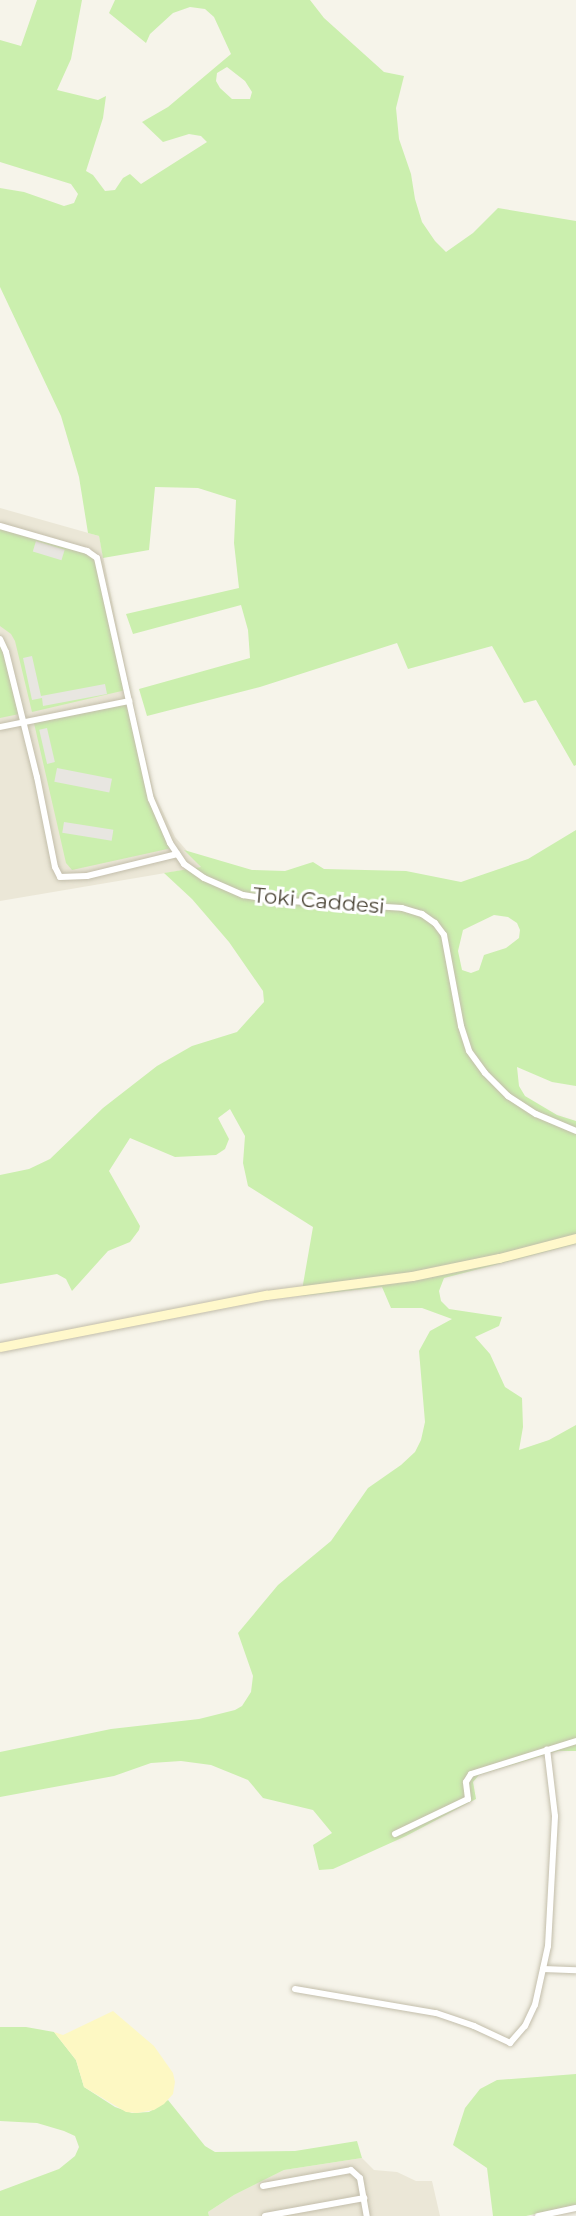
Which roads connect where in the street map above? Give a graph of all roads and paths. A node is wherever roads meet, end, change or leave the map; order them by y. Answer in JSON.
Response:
{"nodes":[{"id":1,"x":0,"y":526,"type":"edge"},
{"id":2,"x":0,"y":639,"type":"edge"},
{"id":3,"x":129,"y":700,"type":"junction"},
{"id":4,"x":23,"y":723,"type":"junction"},
{"id":5,"x":0,"y":727,"type":"edge"},
{"id":6,"x":177,"y":854,"type":"junction"},
{"id":7,"x":576,"y":1131,"type":"edge"},
{"id":8,"x":576,"y":1238,"type":"edge"},
{"id":9,"x":0,"y":1347,"type":"edge"},
{"id":10,"x":576,"y":1741,"type":"edge"},
{"id":11,"x":547,"y":1749,"type":"junction"},
{"id":12,"x":395,"y":1834,"type":"dead end"},
{"id":13,"x":543,"y":1969,"type":"junction"},
{"id":14,"x":576,"y":1970,"type":"edge"},
{"id":15,"x":295,"y":1989,"type":"dead end"},
{"id":16,"x":264,"y":2186,"type":"dead end"},
{"id":17,"x":364,"y":2198,"type":"junction"},
{"id":18,"x":576,"y":2208,"type":"edge"},
{"id":19,"x":265,"y":2216,"type":"edge"},
{"id":20,"x":367,"y":2216,"type":"edge"},
{"id":21,"x":538,"y":2216,"type":"edge"}],
"edges":[{"from":1,"to":3,"type":"street","name":"Toki Caddesi"},
{"from":2,"to":4,"type":"street"},
{"from":3,"to":4,"type":"street"},
{"from":3,"to":6,"type":"street","name":"Toki Caddesi"},
{"from":4,"to":5,"type":"street"},
{"from":4,"to":6,"type":"street"},
{"from":6,"to":7,"type":"street","name":"Toki Caddesi"},
{"from":8,"to":9,"type":"street"},
{"from":10,"to":11,"type":"street"},
{"from":11,"to":12,"type":"street"},
{"from":11,"to":13,"type":"street"},
{"from":13,"to":14,"type":"street"},
{"from":13,"to":15,"type":"street"},
{"from":16,"to":17,"type":"street"},
{"from":17,"to":19,"type":"street"},
{"from":17,"to":20,"type":"street"},
{"from":18,"to":21,"type":"street"}]}
